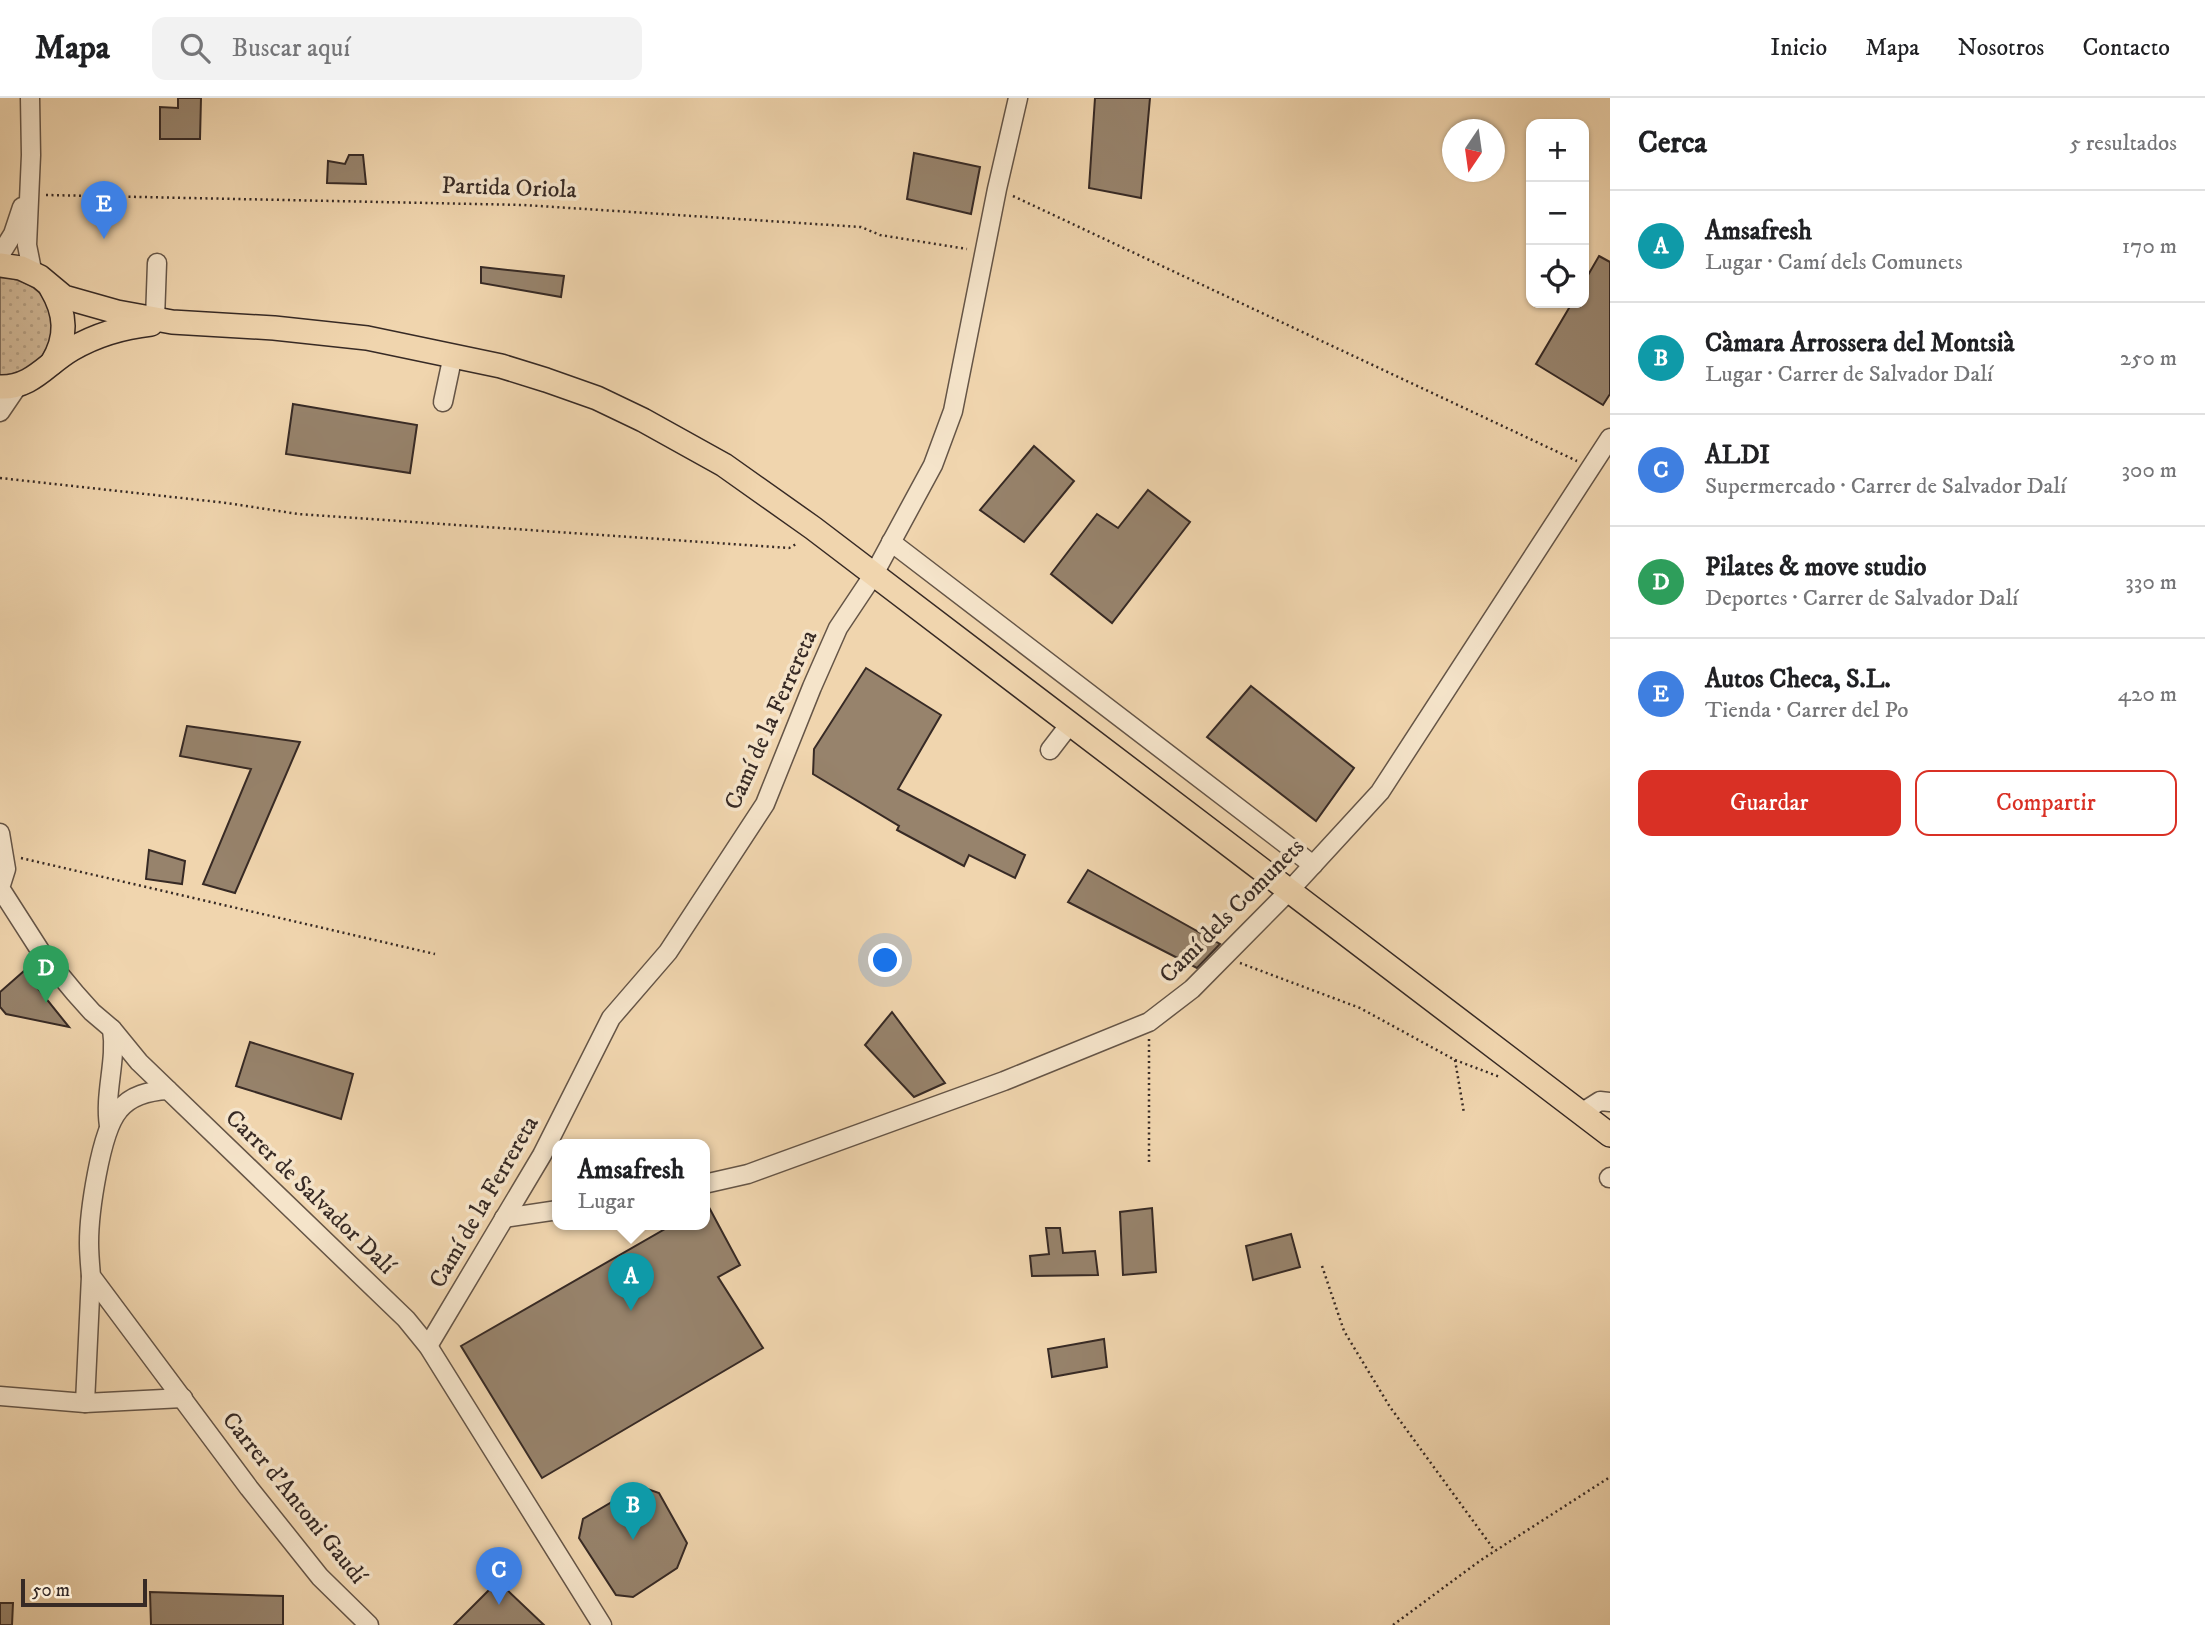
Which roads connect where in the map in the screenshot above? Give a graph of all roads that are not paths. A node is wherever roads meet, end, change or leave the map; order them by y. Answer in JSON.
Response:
{"nodes":[{"id":1,"x":30,"y":98,"type":"edge"},
{"id":2,"x":1018,"y":98,"type":"edge"},
{"id":3,"x":29,"y":173,"type":"junction"},
{"id":4,"x":0,"y":255,"type":"edge"},
{"id":5,"x":157,"y":263,"type":"dead end"},
{"id":6,"x":0,"y":265,"type":"edge"},
{"id":7,"x":45,"y":282,"type":"junction"},
{"id":8,"x":163,"y":320,"type":"junction"},
{"id":9,"x":453,"y":355,"type":"junction"},
{"id":10,"x":52,"y":363,"type":"junction"},
{"id":11,"x":29,"y":382,"type":"junction"},
{"id":12,"x":0,"y":387,"type":"edge"},
{"id":13,"x":443,"y":402,"type":"dead end"},
{"id":14,"x":0,"y":412,"type":"edge"},
{"id":15,"x":1610,"y":438,"type":"edge"},
{"id":16,"x":891,"y":542,"type":"junction"},
{"id":17,"x":874,"y":574,"type":"junction"},
{"id":18,"x":1070,"y":724,"type":"junction"},
{"id":19,"x":1050,"y":750,"type":"dead end"},
{"id":20,"x":0,"y":833,"type":"edge"},
{"id":21,"x":1314,"y":865,"type":"junction"},
{"id":22,"x":0,"y":888,"type":"edge"},
{"id":23,"x":1289,"y":891,"type":"junction"},
{"id":24,"x":112,"y":1029,"type":"junction"},
{"id":25,"x":168,"y":1090,"type":"junction"},
{"id":26,"x":1610,"y":1102,"type":"edge"},
{"id":27,"x":1581,"y":1113,"type":"junction"},
{"id":28,"x":110,"y":1125,"type":"junction"},
{"id":29,"x":1610,"y":1135,"type":"edge"},
{"id":30,"x":710,"y":1183,"type":"edge"},
{"id":31,"x":552,"y":1211,"type":"edge"},
{"id":32,"x":504,"y":1218,"type":"junction"},
{"id":33,"x":91,"y":1276,"type":"junction"},
{"id":34,"x":428,"y":1346,"type":"junction"},
{"id":35,"x":0,"y":1396,"type":"edge"},
{"id":36,"x":183,"y":1398,"type":"junction"},
{"id":37,"x":85,"y":1402,"type":"junction"},
{"id":38,"x":369,"y":1625,"type":"edge"},
{"id":39,"x":602,"y":1625,"type":"edge"}],
"edges":[{"from":1,"to":3,"type":"street"},
{"from":2,"to":16,"type":"street","name":"Camí de la Ferrereta"},
{"from":3,"to":4,"type":"street"},
{"from":3,"to":7,"type":"street"},
{"from":5,"to":8,"type":"street"},
{"from":6,"to":7,"type":"main road"},
{"from":7,"to":8,"type":"main road"},
{"from":7,"to":10,"type":"main road"},
{"from":8,"to":9,"type":"main road"},
{"from":8,"to":10,"type":"main road"},
{"from":9,"to":13,"type":"street"},
{"from":9,"to":17,"type":"main road"},
{"from":10,"to":11,"type":"main road"},
{"from":11,"to":12,"type":"main road"},
{"from":11,"to":14,"type":"street"},
{"from":15,"to":21,"type":"street","name":"Camí dels Comunets"},
{"from":16,"to":17,"type":"street","name":"Camí de la Ferrereta"},
{"from":16,"to":21,"type":"street"},
{"from":17,"to":18,"type":"main road"},
{"from":17,"to":32,"type":"street","name":"Camí de la Ferrereta"},
{"from":18,"to":19,"type":"street"},
{"from":18,"to":23,"type":"main road"},
{"from":20,"to":22,"type":"street","name":"Carrer de Salvador Dalí"},
{"from":21,"to":23,"type":"street","name":"Camí dels Comunets"},
{"from":22,"to":24,"type":"street","name":"Carrer de Salvador Dalí"},
{"from":23,"to":27,"type":"main road"},
{"from":23,"to":30,"type":"street","name":"Camí dels Comunets"},
{"from":24,"to":25,"type":"street","name":"Carrer de Salvador Dalí"},
{"from":24,"to":28,"type":"street"},
{"from":25,"to":28,"type":"street"},
{"from":25,"to":34,"type":"street","name":"Carrer de Salvador Dalí"},
{"from":26,"to":27,"type":"street"},
{"from":27,"to":29,"type":"main road"},
{"from":28,"to":33,"type":"street"},
{"from":31,"to":32,"type":"street"},
{"from":32,"to":34,"type":"street","name":"Camí de la Ferrereta"},
{"from":33,"to":36,"type":"street","name":"Carrer d'Antoni Gaudí"},
{"from":33,"to":37,"type":"street"},
{"from":34,"to":39,"type":"street","name":"Carrer de Salvador Dalí"},
{"from":35,"to":37,"type":"street"},
{"from":36,"to":37,"type":"street"},
{"from":36,"to":38,"type":"street","name":"Carrer d'Antoni Gaudí"}]}
